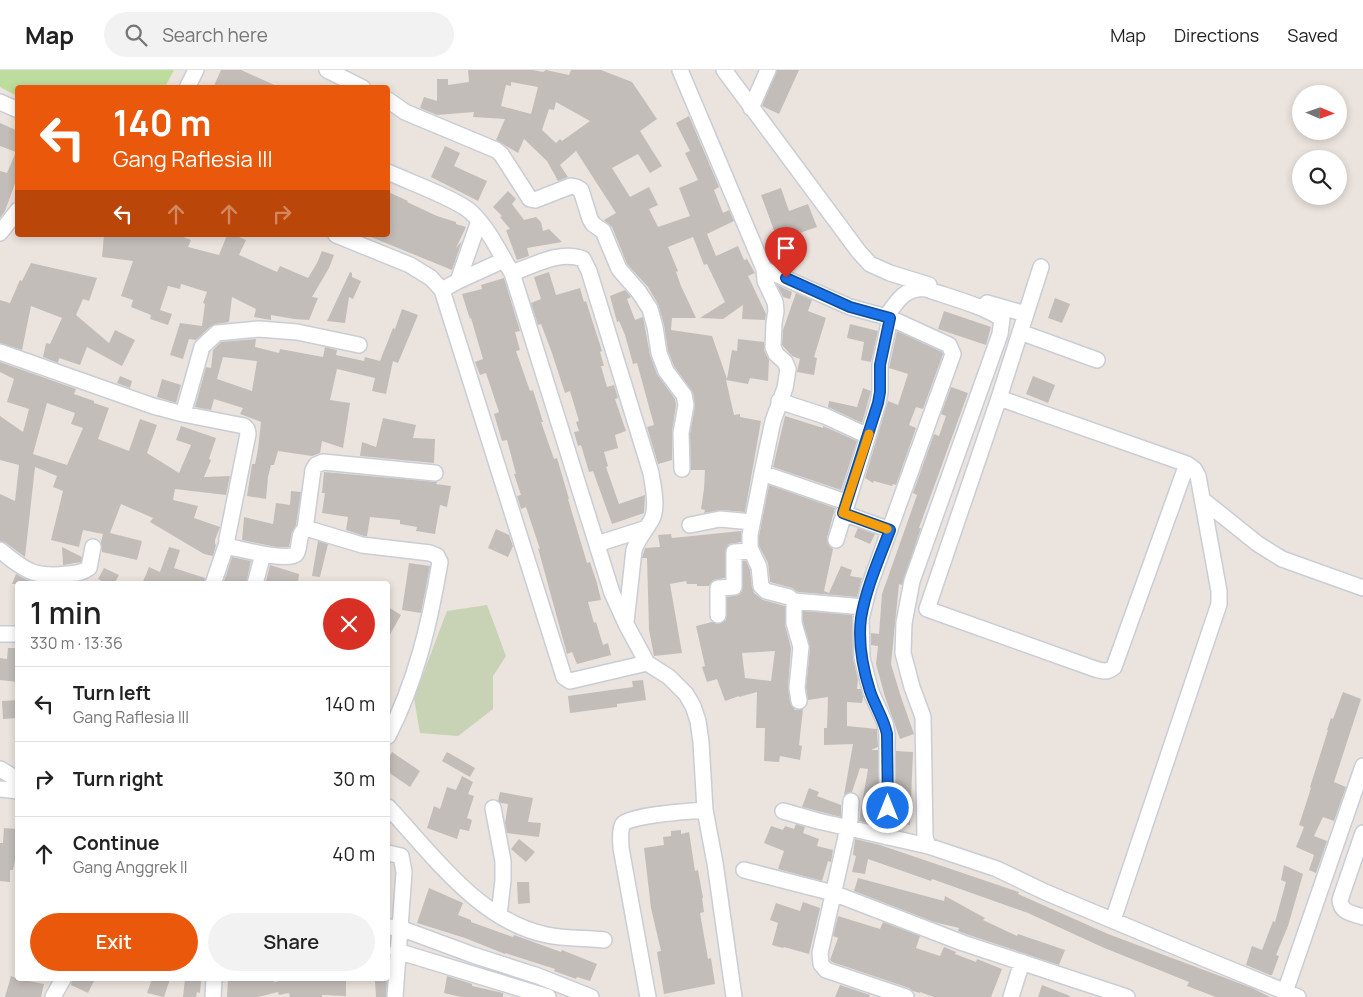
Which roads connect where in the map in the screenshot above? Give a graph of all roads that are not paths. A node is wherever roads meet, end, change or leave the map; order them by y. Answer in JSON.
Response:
{"nodes":[{"id":1,"x":196,"y":70,"type":"edge"},
{"id":2,"x":327,"y":70,"type":"edge"},
{"id":3,"x":680,"y":70,"type":"edge"},
{"id":4,"x":724,"y":70,"type":"edge"},
{"id":5,"x":768,"y":70,"type":"edge"},
{"id":6,"x":190,"y":85,"type":"edge"},
{"id":7,"x":357,"y":85,"type":"edge"},
{"id":8,"x":390,"y":101,"type":"edge"},
{"id":9,"x":0,"y":102,"type":"edge"},
{"id":10,"x":751,"y":108,"type":"junction"},
{"id":11,"x":15,"y":109,"type":"edge"},
{"id":12,"x":390,"y":173,"type":"edge"},
{"id":13,"x":15,"y":214,"type":"edge"},
{"id":14,"x":479,"y":221,"type":"junction"},
{"id":15,"x":0,"y":233,"type":"edge"},
{"id":16,"x":341,"y":237,"type":"edge"},
{"id":17,"x":508,"y":266,"type":"junction"},
{"id":18,"x":1041,"y":267,"type":"dead end"},
{"id":19,"x":764,"y":269,"type":"junction"},
{"id":20,"x":458,"y":280,"type":"junction"},
{"id":21,"x":442,"y":290,"type":"junction"},
{"id":22,"x":1026,"y":314,"type":"junction"},
{"id":23,"x":888,"y":318,"type":"junction"},
{"id":24,"x":1020,"y":332,"type":"junction"},
{"id":25,"x":359,"y":345,"type":"dead end"},
{"id":26,"x":0,"y":352,"type":"edge"},
{"id":27,"x":1097,"y":360,"type":"dead end"},
{"id":28,"x":999,"y":398,"type":"junction"},
{"id":29,"x":779,"y":402,"type":"junction"},
{"id":30,"x":183,"y":414,"type":"junction"},
{"id":31,"x":868,"y":436,"type":"junction"},
{"id":32,"x":1186,"y":464,"type":"junction"},
{"id":33,"x":682,"y":469,"type":"dead end"},
{"id":34,"x":435,"y":473,"type":"dead end"},
{"id":35,"x":762,"y":473,"type":"junction"},
{"id":36,"x":1203,"y":500,"type":"junction"},
{"id":37,"x":844,"y":508,"type":"junction"},
{"id":38,"x":752,"y":522,"type":"junction"},
{"id":39,"x":690,"y":524,"type":"dead end"},
{"id":40,"x":305,"y":529,"type":"junction"},
{"id":41,"x":644,"y":530,"type":"junction"},
{"id":42,"x":890,"y":530,"type":"junction"},
{"id":43,"x":836,"y":540,"type":"dead end"},
{"id":44,"x":227,"y":543,"type":"junction"},
{"id":45,"x":597,"y":544,"type":"junction"},
{"id":46,"x":93,"y":547,"type":"dead end"},
{"id":47,"x":0,"y":550,"type":"edge"},
{"id":48,"x":751,"y":551,"type":"junction"},
{"id":49,"x":263,"y":554,"type":"junction"},
{"id":50,"x":214,"y":581,"type":"edge"},
{"id":51,"x":256,"y":581,"type":"edge"},
{"id":52,"x":1363,"y":588,"type":"edge"},
{"id":53,"x":794,"y":600,"type":"junction"},
{"id":54,"x":864,"y":606,"type":"junction"},
{"id":55,"x":718,"y":615,"type":"dead end"},
{"id":56,"x":626,"y":624,"type":"junction"},
{"id":57,"x":0,"y":634,"type":"edge"},
{"id":58,"x":15,"y":634,"type":"edge"},
{"id":59,"x":647,"y":663,"type":"junction"},
{"id":60,"x":799,"y":702,"type":"dead end"},
{"id":61,"x":390,"y":732,"type":"edge"},
{"id":62,"x":1363,"y":766,"type":"edge"},
{"id":63,"x":0,"y":770,"type":"edge"},
{"id":64,"x":15,"y":778,"type":"edge"},
{"id":65,"x":0,"y":789,"type":"edge"},
{"id":66,"x":15,"y":792,"type":"edge"},
{"id":67,"x":852,"y":801,"type":"dead end"},
{"id":68,"x":493,"y":808,"type":"dead end"},
{"id":69,"x":390,"y":809,"type":"edge"},
{"id":70,"x":705,"y":810,"type":"junction"},
{"id":71,"x":783,"y":811,"type":"dead end"},
{"id":72,"x":848,"y":828,"type":"junction"},
{"id":73,"x":1363,"y":833,"type":"edge"},
{"id":74,"x":887,"y":837,"type":"junction"},
{"id":75,"x":928,"y":846,"type":"junction"},
{"id":76,"x":390,"y":854,"type":"edge"},
{"id":77,"x":744,"y":870,"type":"dead end"},
{"id":78,"x":833,"y":893,"type":"junction"},
{"id":79,"x":499,"y":915,"type":"junction"},
{"id":80,"x":1363,"y":917,"type":"edge"},
{"id":81,"x":1113,"y":920,"type":"junction"},
{"id":82,"x":394,"y":928,"type":"edge"},
{"id":83,"x":604,"y":940,"type":"dead end"},
{"id":84,"x":397,"y":950,"type":"junction"},
{"id":85,"x":1022,"y":962,"type":"junction"},
{"id":86,"x":62,"y":981,"type":"edge"},
{"id":87,"x":214,"y":981,"type":"edge"},
{"id":88,"x":1292,"y":994,"type":"edge"},
{"id":89,"x":52,"y":997,"type":"edge"},
{"id":90,"x":212,"y":997,"type":"edge"},
{"id":91,"x":395,"y":997,"type":"edge"},
{"id":92,"x":548,"y":997,"type":"edge"},
{"id":93,"x":591,"y":997,"type":"edge"},
{"id":94,"x":648,"y":997,"type":"edge"},
{"id":95,"x":734,"y":997,"type":"edge"},
{"id":96,"x":906,"y":997,"type":"edge"},
{"id":97,"x":1011,"y":997,"type":"edge"},
{"id":98,"x":1127,"y":997,"type":"edge"}],
"edges":[{"from":1,"to":6,"type":"street"},
{"from":2,"to":7,"type":"street"},
{"from":3,"to":19,"type":"street"},
{"from":4,"to":10,"type":"street"},
{"from":5,"to":10,"type":"street"},
{"from":8,"to":33,"type":"street"},
{"from":9,"to":11,"type":"street"},
{"from":10,"to":22,"type":"street"},
{"from":12,"to":14,"type":"street"},
{"from":13,"to":15,"type":"street"},
{"from":14,"to":17,"type":"street"},
{"from":14,"to":20,"type":"street"},
{"from":16,"to":21,"type":"street"},
{"from":17,"to":20,"type":"street"},
{"from":17,"to":41,"type":"street"},
{"from":17,"to":45,"type":"street"},
{"from":18,"to":22,"type":"street"},
{"from":19,"to":23,"type":"street"},
{"from":19,"to":29,"type":"street"},
{"from":20,"to":21,"type":"street"},
{"from":21,"to":59,"type":"street"},
{"from":22,"to":24,"type":"street"},
{"from":23,"to":31,"type":"street"},
{"from":23,"to":42,"type":"street"},
{"from":23,"to":75,"type":"street"},
{"from":24,"to":27,"type":"street"},
{"from":24,"to":28,"type":"street"},
{"from":25,"to":30,"type":"street"},
{"from":26,"to":30,"type":"street"},
{"from":28,"to":32,"type":"street"},
{"from":28,"to":32,"type":"street"},
{"from":29,"to":31,"type":"street"},
{"from":29,"to":35,"type":"street"},
{"from":30,"to":44,"type":"street"},
{"from":31,"to":37,"type":"street"},
{"from":32,"to":36,"type":"street"},
{"from":34,"to":40,"type":"street"},
{"from":35,"to":37,"type":"street"},
{"from":35,"to":38,"type":"street"},
{"from":36,"to":52,"type":"street"},
{"from":36,"to":81,"type":"street"},
{"from":37,"to":42,"type":"street"},
{"from":37,"to":43,"type":"street"},
{"from":38,"to":39,"type":"street"},
{"from":38,"to":48,"type":"street"},
{"from":40,"to":49,"type":"street"},
{"from":40,"to":61,"type":"street"},
{"from":41,"to":45,"type":"street"},
{"from":41,"to":56,"type":"street"},
{"from":42,"to":54,"type":"street"},
{"from":44,"to":49,"type":"street"},
{"from":44,"to":50,"type":"street"},
{"from":45,"to":56,"type":"street"},
{"from":46,"to":47,"type":"street"},
{"from":48,"to":53,"type":"street"},
{"from":48,"to":55,"type":"street"},
{"from":49,"to":51,"type":"street"},
{"from":53,"to":54,"type":"street"},
{"from":53,"to":60,"type":"street"},
{"from":54,"to":74,"type":"street"},
{"from":56,"to":59,"type":"street"},
{"from":57,"to":58,"type":"street"},
{"from":59,"to":70,"type":"street"},
{"from":62,"to":88,"type":"street"},
{"from":63,"to":64,"type":"street"},
{"from":65,"to":66,"type":"street"},
{"from":67,"to":72,"type":"street"},
{"from":68,"to":79,"type":"street"},
{"from":69,"to":79,"type":"street"},
{"from":70,"to":94,"type":"street"},
{"from":70,"to":95,"type":"street"},
{"from":71,"to":72,"type":"street"},
{"from":72,"to":74,"type":"street"},
{"from":72,"to":78,"type":"street"},
{"from":73,"to":80,"type":"street"},
{"from":74,"to":75,"type":"street"},
{"from":75,"to":81,"type":"street"},
{"from":76,"to":82,"type":"street"},
{"from":77,"to":78,"type":"street"},
{"from":78,"to":85,"type":"street"},
{"from":78,"to":96,"type":"street"},
{"from":79,"to":83,"type":"street"},
{"from":81,"to":88,"type":"street"},
{"from":82,"to":84,"type":"street"},
{"from":82,"to":93,"type":"street"},
{"from":84,"to":91,"type":"street"},
{"from":84,"to":92,"type":"street"},
{"from":85,"to":97,"type":"street"},
{"from":85,"to":98,"type":"street"},
{"from":86,"to":89,"type":"street"},
{"from":87,"to":90,"type":"street"}]}
